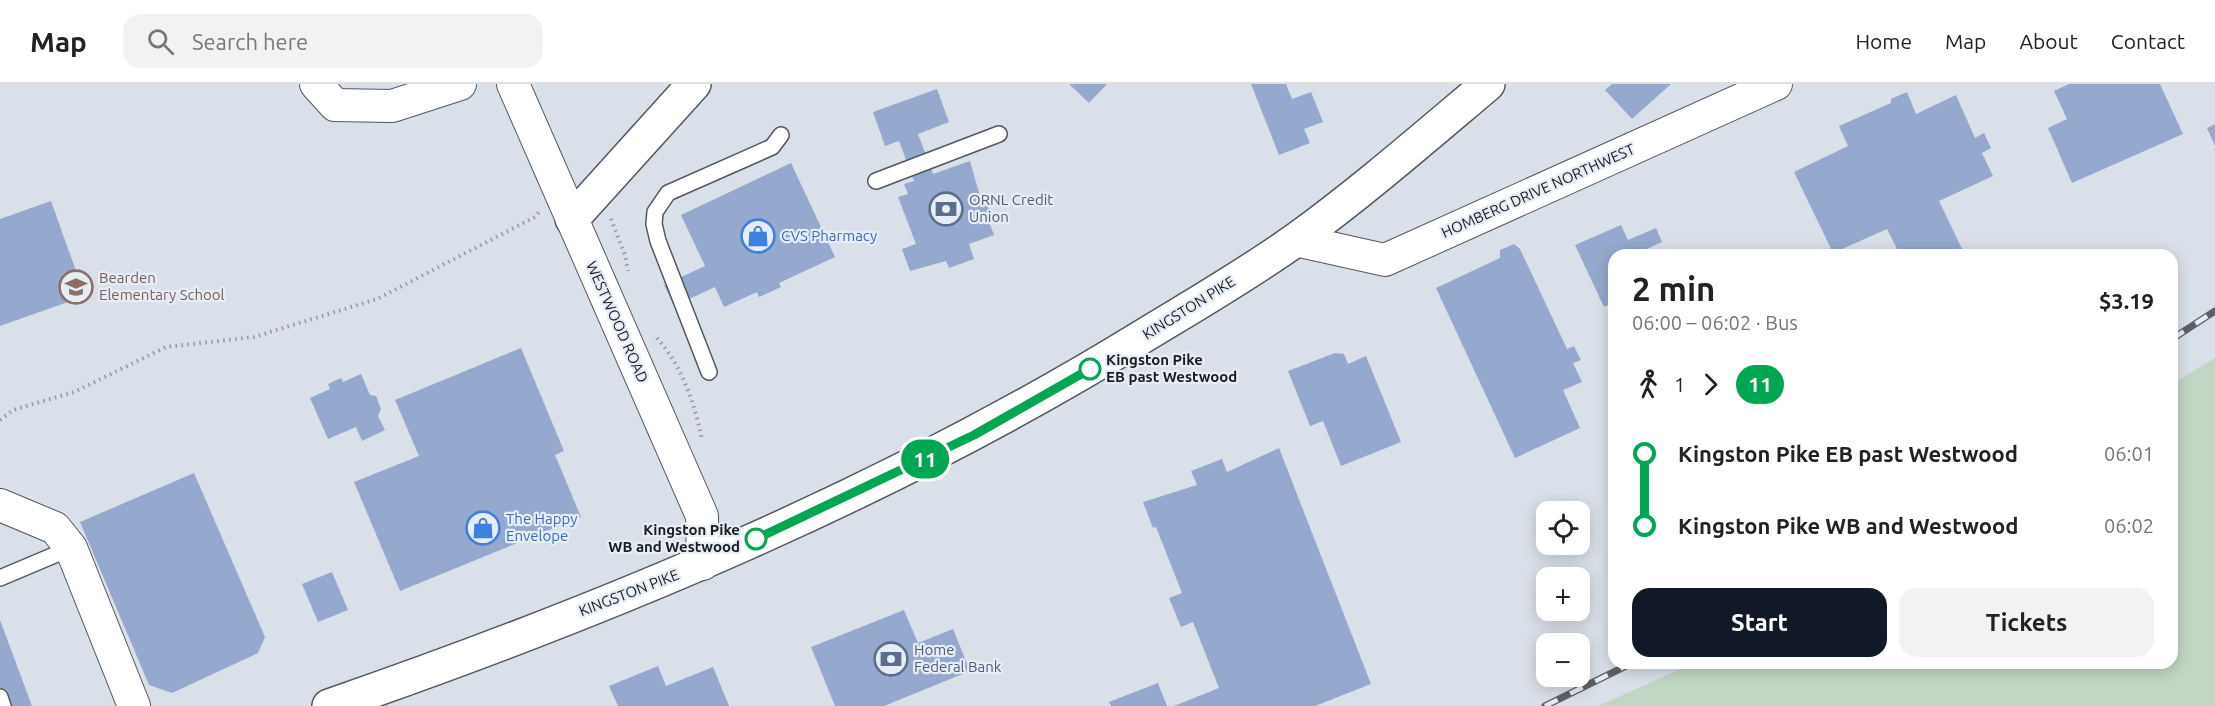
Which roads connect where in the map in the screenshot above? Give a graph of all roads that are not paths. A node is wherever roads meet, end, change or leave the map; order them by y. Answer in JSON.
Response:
{"nodes":[{"id":1,"x":316,"y":84,"type":"edge"},
{"id":2,"x":460,"y":84,"type":"edge"},
{"id":3,"x":513,"y":84,"type":"edge"},
{"id":4,"x":694,"y":84,"type":"edge"},
{"id":5,"x":1488,"y":84,"type":"edge"},
{"id":6,"x":1776,"y":84,"type":"edge"},
{"id":7,"x":999,"y":134,"type":"dead end"},
{"id":8,"x":781,"y":135,"type":"dead end"},
{"id":9,"x":876,"y":181,"type":"dead end"},
{"id":10,"x":565,"y":205,"type":"junction"},
{"id":11,"x":1295,"y":240,"type":"junction"},
{"id":12,"x":709,"y":372,"type":"dead end"},
{"id":13,"x":0,"y":506,"type":"edge"},
{"id":14,"x":71,"y":548,"type":"junction"},
{"id":15,"x":703,"y":564,"type":"junction"},
{"id":16,"x":0,"y":578,"type":"edge"},
{"id":17,"x":0,"y":697,"type":"edge"},
{"id":18,"x":3,"y":706,"type":"edge"},
{"id":19,"x":135,"y":706,"type":"edge"},
{"id":20,"x":329,"y":706,"type":"edge"}],
"edges":[{"from":1,"to":2,"type":"street"},
{"from":3,"to":10,"type":"street","name":"WESTWOOD ROAD"},
{"from":4,"to":10,"type":"main road"},
{"from":5,"to":11,"type":"main road","name":"KINGSTON PIKE"},
{"from":6,"to":11,"type":"street","name":"HOMBERG DRIVE NORTHWEST"},
{"from":7,"to":9,"type":"lane"},
{"from":8,"to":12,"type":"lane"},
{"from":10,"to":15,"type":"street","name":"WESTWOOD ROAD"},
{"from":11,"to":15,"type":"main road","name":"KINGSTON PIKE"},
{"from":13,"to":14,"type":"street"},
{"from":14,"to":16,"type":"lane"},
{"from":14,"to":19,"type":"street"},
{"from":15,"to":20,"type":"main road","name":"KINGSTON PIKE"},
{"from":17,"to":18,"type":"lane"}]}
